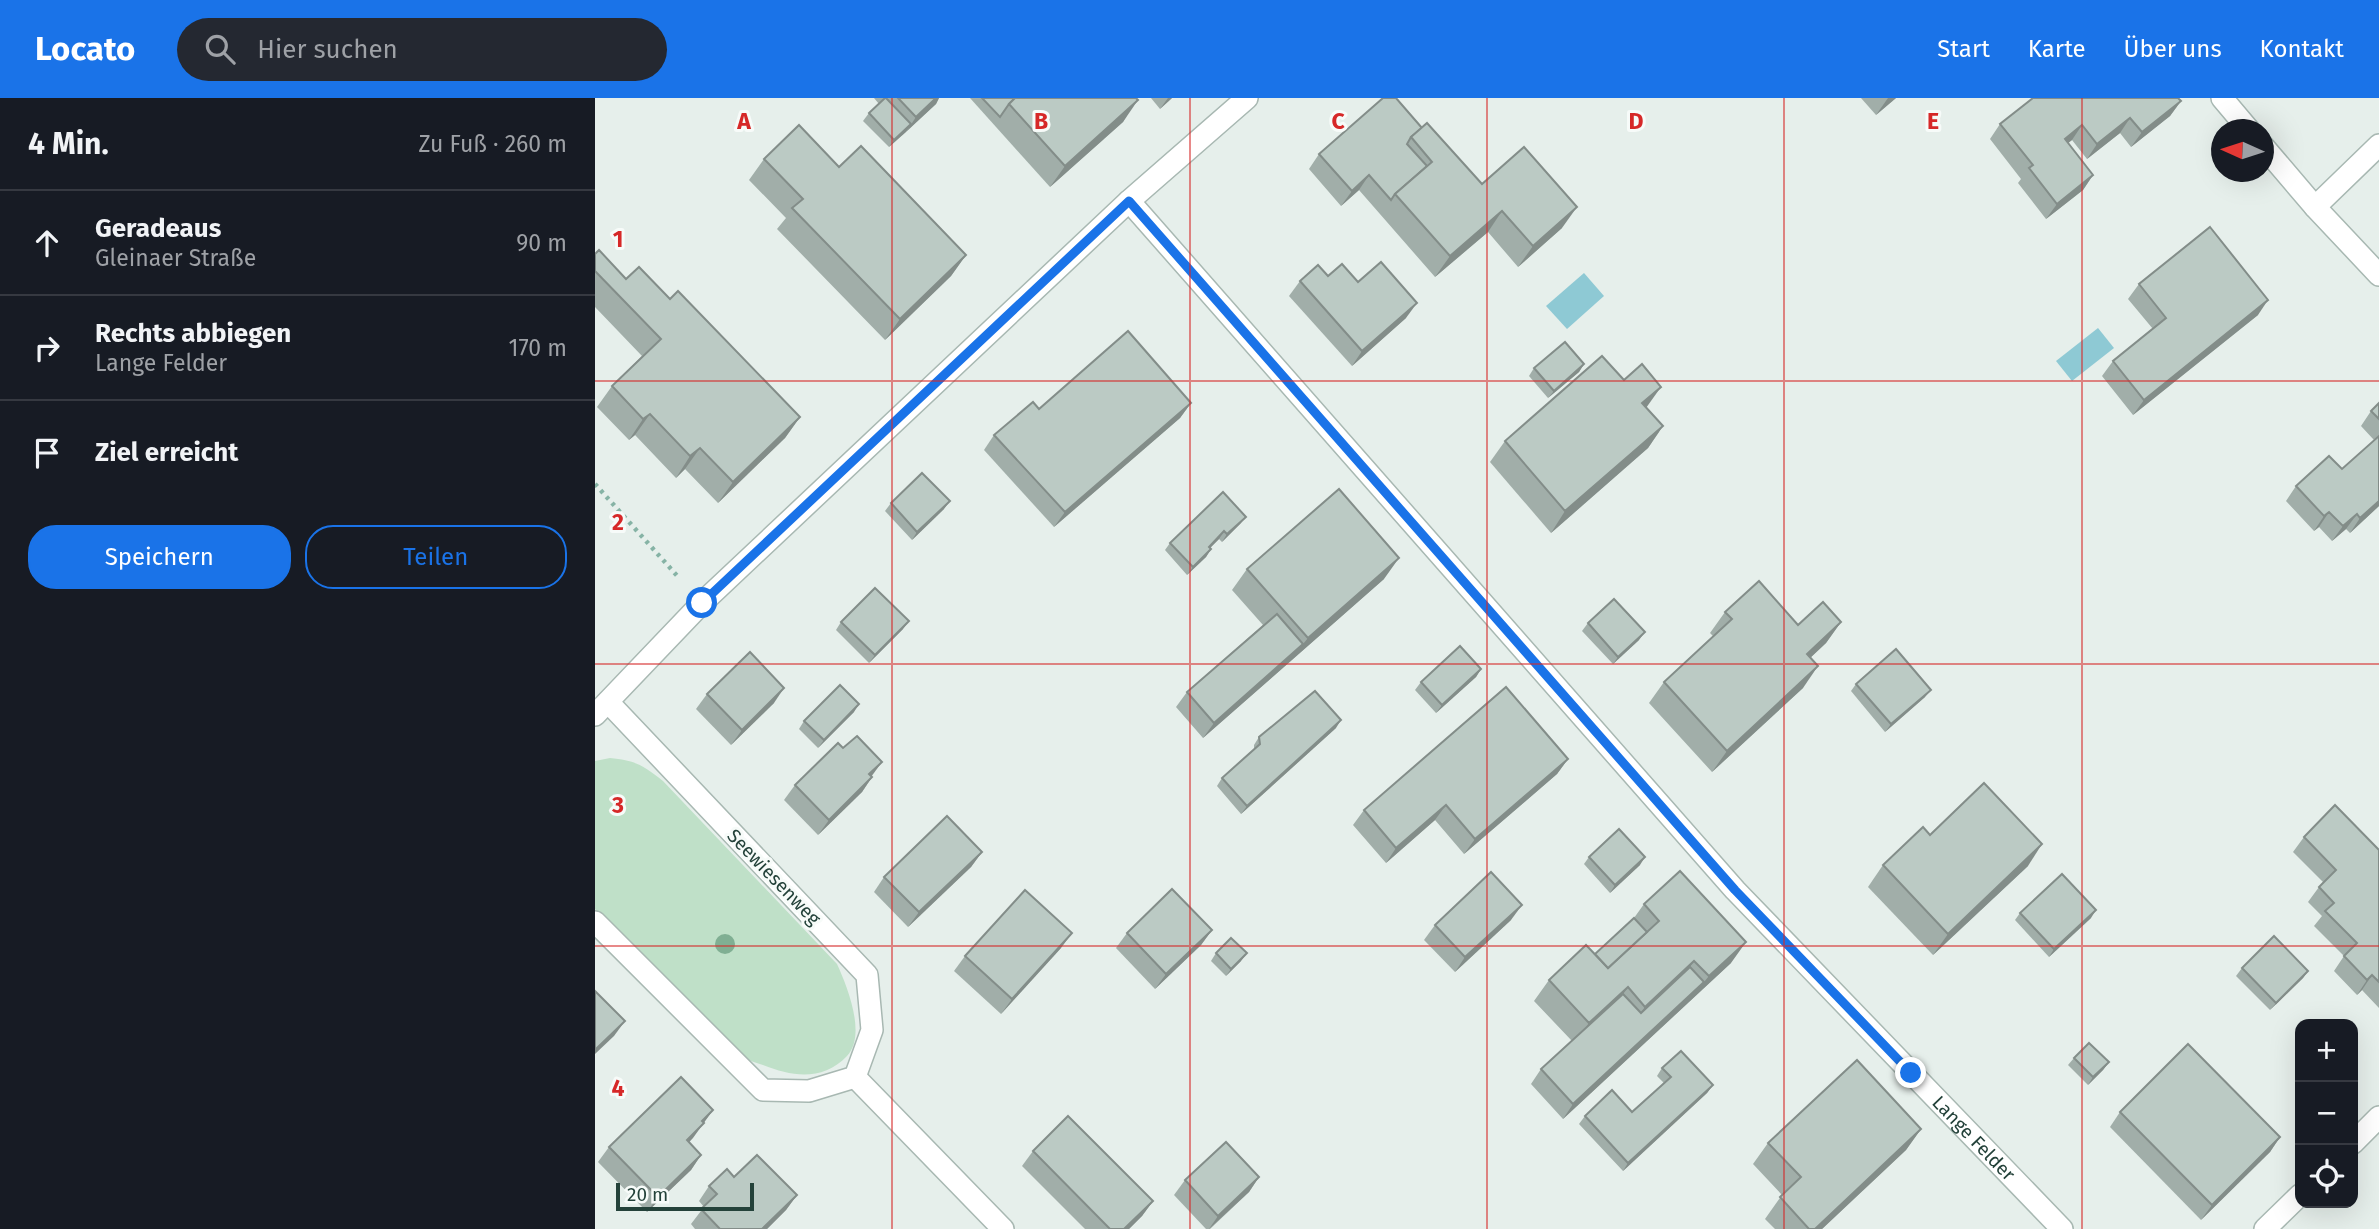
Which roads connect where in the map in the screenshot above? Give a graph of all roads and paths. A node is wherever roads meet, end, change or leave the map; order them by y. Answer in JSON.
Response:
{"nodes":[{"id":1,"x":1247,"y":98,"type":"edge"},
{"id":2,"x":2222,"y":98,"type":"edge"},
{"id":3,"x":2240,"y":119,"type":"edge"},
{"id":4,"x":2379,"y":145,"type":"edge"},
{"id":5,"x":2274,"y":159,"type":"edge"},
{"id":6,"x":1129,"y":201,"type":"junction"},
{"id":7,"x":2315,"y":207,"type":"junction"},
{"id":8,"x":2379,"y":275,"type":"edge"},
{"id":9,"x":595,"y":484,"type":"edge"},
{"id":10,"x":702,"y":603,"type":"junction"},
{"id":11,"x":601,"y":709,"type":"edge"},
{"id":12,"x":595,"y":922,"type":"edge"},
{"id":13,"x":855,"y":1077,"type":"junction"},
{"id":14,"x":2379,"y":1117,"type":"edge"},
{"id":15,"x":2358,"y":1138,"type":"edge"},
{"id":16,"x":2295,"y":1200,"type":"edge"},
{"id":17,"x":1003,"y":1229,"type":"edge"},
{"id":18,"x":2062,"y":1229,"type":"edge"},
{"id":19,"x":2265,"y":1229,"type":"edge"}],
"edges":[{"from":1,"to":6,"type":"street"},
{"from":2,"to":3,"type":"street"},
{"from":4,"to":7,"type":"street"},
{"from":5,"to":7,"type":"street"},
{"from":6,"to":10,"type":"street"},
{"from":6,"to":18,"type":"street","name":"Lange Felder"},
{"from":7,"to":8,"type":"street"},
{"from":9,"to":10,"type":"path"},
{"from":10,"to":11,"type":"street"},
{"from":11,"to":13,"type":"street","name":"Seewiesenweg"},
{"from":12,"to":13,"type":"street"},
{"from":13,"to":17,"type":"street"},
{"from":14,"to":15,"type":"street"},
{"from":16,"to":19,"type":"street"}]}
